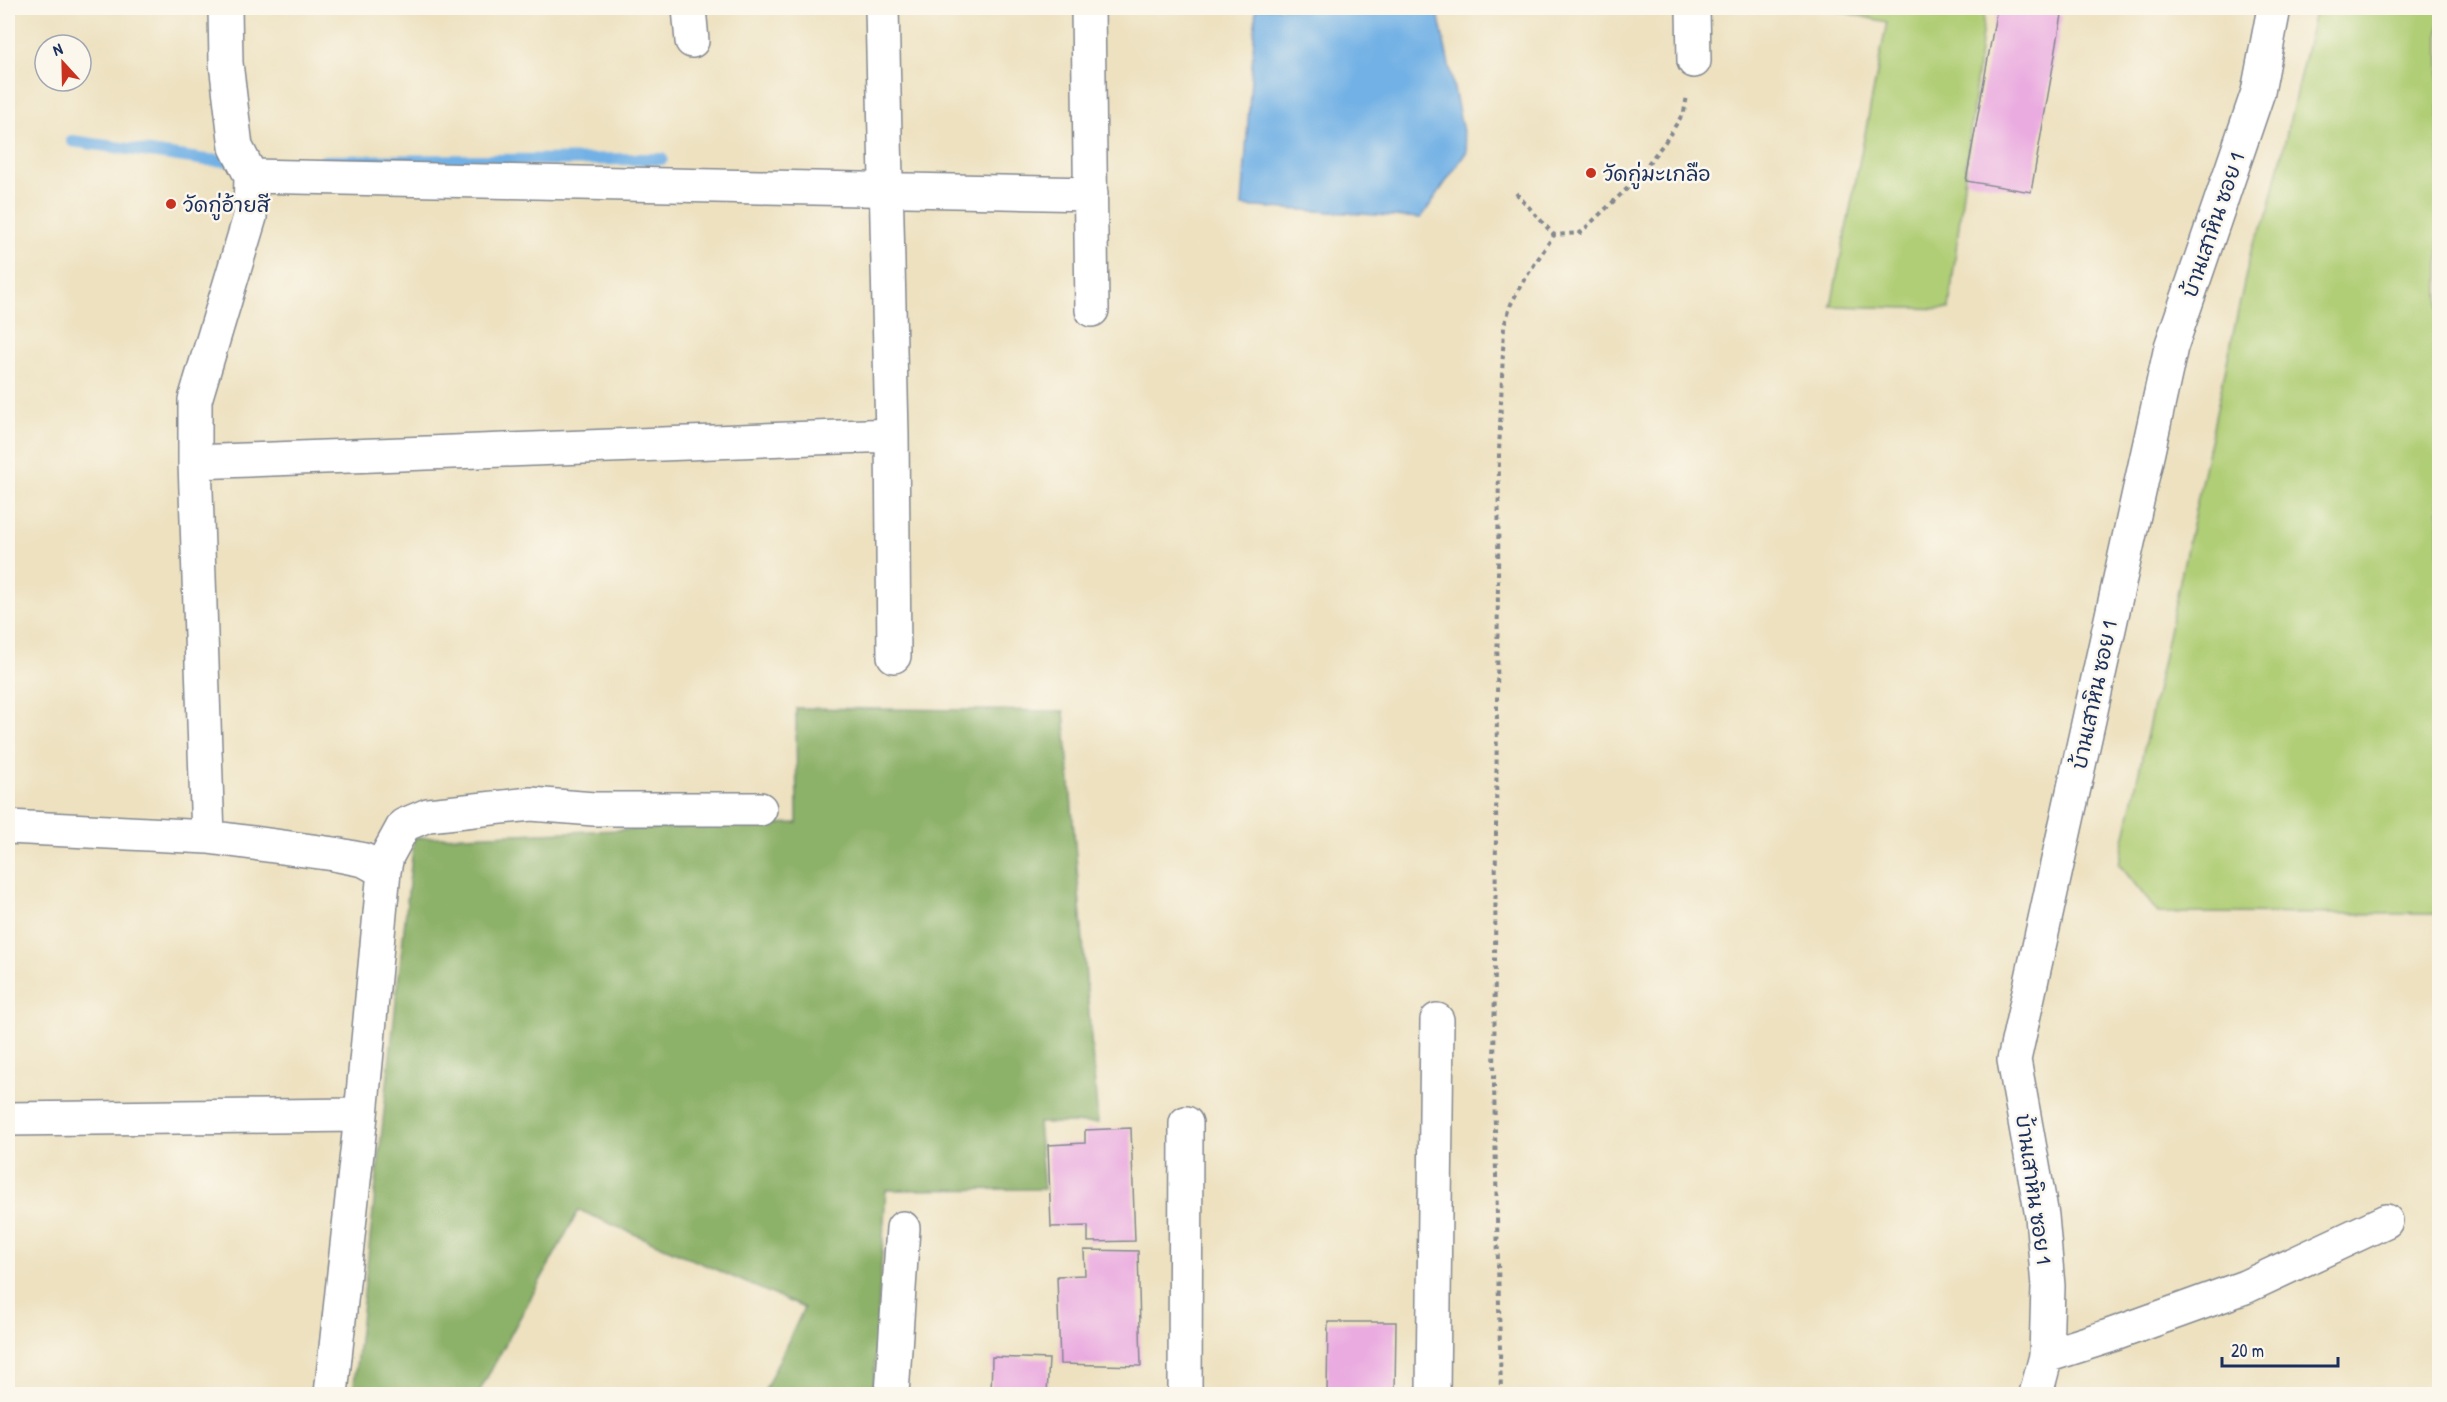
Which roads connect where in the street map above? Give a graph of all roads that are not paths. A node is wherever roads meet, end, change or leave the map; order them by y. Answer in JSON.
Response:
{"nodes":[{"id":1,"x":225,"y":8,"type":"edge"},
{"id":2,"x":689,"y":8,"type":"edge"},
{"id":3,"x":882,"y":8,"type":"edge"},
{"id":4,"x":1088,"y":8,"type":"edge"},
{"id":5,"x":1693,"y":8,"type":"edge"},
{"id":6,"x":2274,"y":8,"type":"edge"},
{"id":7,"x":692,"y":40,"type":"dead end"},
{"id":8,"x":1694,"y":61,"type":"road end"},
{"id":9,"x":244,"y":164,"type":"junction"},
{"id":10,"x":887,"y":189,"type":"junction"},
{"id":11,"x":1091,"y":194,"type":"junction"},
{"id":12,"x":1092,"y":310,"type":"dead end"},
{"id":13,"x":892,"y":435,"type":"junction"},
{"id":14,"x":195,"y":462,"type":"junction"},
{"id":15,"x":894,"y":656,"type":"dead end"},
{"id":16,"x":760,"y":809,"type":"dead end"},
{"id":17,"x":8,"y":827,"type":"edge"},
{"id":18,"x":208,"y":837,"type":"junction"},
{"id":19,"x":384,"y":872,"type":"junction"},
{"id":20,"x":1437,"y":1020,"type":"dead end"},
{"id":21,"x":361,"y":1115,"type":"junction"},
{"id":22,"x":8,"y":1119,"type":"edge"},
{"id":23,"x":1186,"y":1123,"type":"dead end"},
{"id":24,"x":2386,"y":1221,"type":"dead end"},
{"id":25,"x":903,"y":1228,"type":"dead end"},
{"id":26,"x":2046,"y":1356,"type":"junction"},
{"id":27,"x":331,"y":1395,"type":"edge"},
{"id":28,"x":892,"y":1395,"type":"edge"},
{"id":29,"x":1185,"y":1395,"type":"edge"},
{"id":30,"x":1433,"y":1395,"type":"edge"},
{"id":31,"x":2036,"y":1395,"type":"edge"}],
"edges":[{"from":1,"to":9,"type":"street"},
{"from":2,"to":7,"type":"street"},
{"from":3,"to":10,"type":"street"},
{"from":4,"to":11,"type":"street"},
{"from":5,"to":8,"type":"street"},
{"from":6,"to":26,"type":"street","name":"บ้านเสาหิน ซอย 1"},
{"from":9,"to":10,"type":"street"},
{"from":9,"to":14,"type":"street"},
{"from":10,"to":11,"type":"street"},
{"from":10,"to":13,"type":"street"},
{"from":11,"to":12,"type":"street"},
{"from":13,"to":14,"type":"street"},
{"from":13,"to":15,"type":"street"},
{"from":14,"to":18,"type":"street"},
{"from":16,"to":19,"type":"street"},
{"from":17,"to":18,"type":"street"},
{"from":18,"to":19,"type":"street"},
{"from":19,"to":21,"type":"street"},
{"from":20,"to":30,"type":"street"},
{"from":21,"to":22,"type":"street"},
{"from":21,"to":27,"type":"street"},
{"from":23,"to":29,"type":"street"},
{"from":24,"to":26,"type":"street"},
{"from":25,"to":28,"type":"street"},
{"from":26,"to":31,"type":"street","name":"บ้านเสาหิน ซอย 1"}]}
